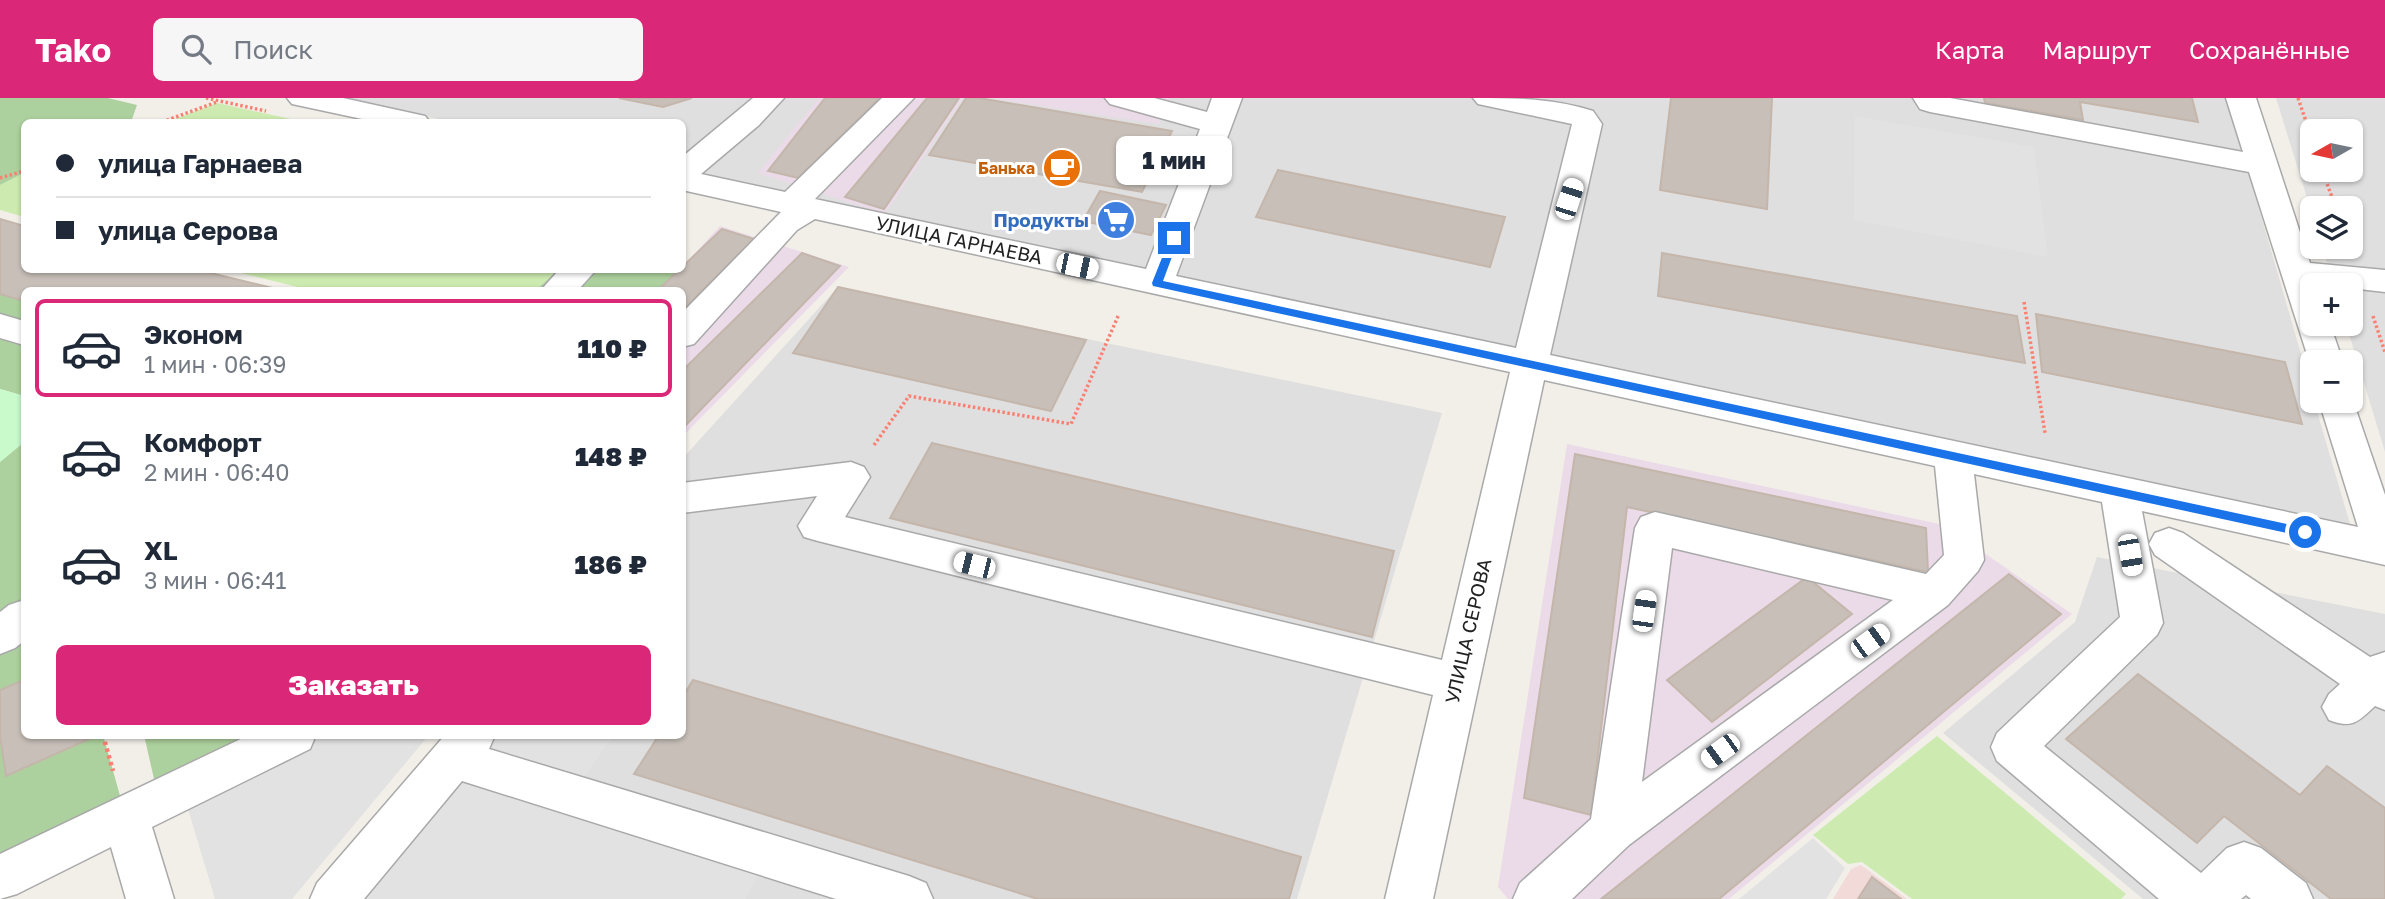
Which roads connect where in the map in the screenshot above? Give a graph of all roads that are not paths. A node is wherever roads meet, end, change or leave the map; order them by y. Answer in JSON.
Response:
{"nodes":[{"id":1,"x":302,"y":98,"type":"edge"},
{"id":2,"x":769,"y":98,"type":"edge"},
{"id":3,"x":899,"y":98,"type":"edge"},
{"id":4,"x":1120,"y":98,"type":"edge"},
{"id":5,"x":1488,"y":98,"type":"edge"},
{"id":6,"x":1928,"y":98,"type":"edge"},
{"id":7,"x":2241,"y":98,"type":"edge"},
{"id":8,"x":1222,"y":111,"type":"edge"},
{"id":9,"x":401,"y":119,"type":"edge"},
{"id":10,"x":2262,"y":165,"type":"junction"},
{"id":11,"x":686,"y":173,"type":"edge"},
{"id":12,"x":686,"y":179,"type":"edge"},
{"id":13,"x":800,"y":206,"type":"junction"},
{"id":14,"x":576,"y":273,"type":"edge"},
{"id":15,"x":2296,"y":273,"type":"junction"},
{"id":16,"x":2385,"y":281,"type":"edge"},
{"id":17,"x":1157,"y":283,"type":"junction"},
{"id":18,"x":2300,"y":285,"type":"edge"},
{"id":19,"x":561,"y":287,"type":"edge"},
{"id":20,"x":0,"y":326,"type":"edge"},
{"id":21,"x":686,"y":331,"type":"edge"},
{"id":22,"x":21,"y":332,"type":"edge"},
{"id":23,"x":1531,"y":364,"type":"junction"},
{"id":24,"x":2341,"y":413,"type":"edge"},
{"id":25,"x":1953,"y":456,"type":"junction"},
{"id":26,"x":2119,"y":492,"type":"junction"},
{"id":27,"x":686,"y":498,"type":"edge"},
{"id":28,"x":2169,"y":544,"type":"dead end"},
{"id":29,"x":2385,"y":544,"type":"edge"},
{"id":30,"x":2385,"y":550,"type":"edge"},
{"id":31,"x":1934,"y":593,"type":"junction"},
{"id":32,"x":21,"y":619,"type":"edge"},
{"id":33,"x":0,"y":636,"type":"edge"},
{"id":34,"x":1457,"y":682,"type":"junction"},
{"id":35,"x":2371,"y":687,"type":"edge"},
{"id":36,"x":286,"y":739,"type":"edge"},
{"id":37,"x":463,"y":747,"type":"edge"},
{"id":38,"x":126,"y":817,"type":"junction"},
{"id":39,"x":1613,"y":830,"type":"junction"},
{"id":40,"x":0,"y":878,"type":"edge"},
{"id":41,"x":150,"y":899,"type":"edge"},
{"id":42,"x":334,"y":899,"type":"edge"},
{"id":43,"x":909,"y":899,"type":"edge"},
{"id":44,"x":1409,"y":899,"type":"edge"},
{"id":45,"x":1537,"y":899,"type":"edge"},
{"id":46,"x":2195,"y":899,"type":"edge"},
{"id":47,"x":2208,"y":899,"type":"edge"},
{"id":48,"x":2289,"y":899,"type":"edge"}],
"edges":[{"from":1,"to":9,"type":"street"},
{"from":2,"to":11,"type":"street"},
{"from":3,"to":13,"type":"street"},
{"from":4,"to":8,"type":"street"},
{"from":5,"to":23,"type":"street","name":"УЛИЦА СЕРОВА"},
{"from":6,"to":10,"type":"street"},
{"from":7,"to":10,"type":"street"},
{"from":8,"to":17,"type":"street"},
{"from":10,"to":15,"type":"street"},
{"from":12,"to":13,"type":"street","name":"УЛИЦА ГАРНАЕВА"},
{"from":13,"to":17,"type":"street","name":"УЛИЦА ГАРНАЕВА"},
{"from":13,"to":21,"type":"street"},
{"from":14,"to":19,"type":"street"},
{"from":15,"to":16,"type":"street"},
{"from":15,"to":18,"type":"street"},
{"from":17,"to":23,"type":"street","name":"УЛИЦА ГАРНАЕВА"},
{"from":20,"to":22,"type":"street"},
{"from":23,"to":25,"type":"street","name":"УЛИЦА ГАРНАЕВА"},
{"from":23,"to":34,"type":"street","name":"УЛИЦА СЕРОВА"},
{"from":24,"to":29,"type":"street"},
{"from":25,"to":26,"type":"street","name":"УЛИЦА ГАРНАЕВА"},
{"from":25,"to":31,"type":"street"},
{"from":26,"to":30,"type":"street","name":"УЛИЦА ГАРНАЕВА"},
{"from":26,"to":46,"type":"street"},
{"from":27,"to":34,"type":"street"},
{"from":28,"to":35,"type":"street"},
{"from":31,"to":39,"type":"street"},
{"from":31,"to":39,"type":"street"},
{"from":32,"to":33,"type":"street"},
{"from":34,"to":44,"type":"street","name":"УЛИЦА СЕРОВА"},
{"from":36,"to":38,"type":"street"},
{"from":37,"to":42,"type":"street"},
{"from":37,"to":43,"type":"street"},
{"from":38,"to":40,"type":"street"},
{"from":38,"to":41,"type":"street"},
{"from":39,"to":45,"type":"street"},
{"from":47,"to":48,"type":"street"}]}
